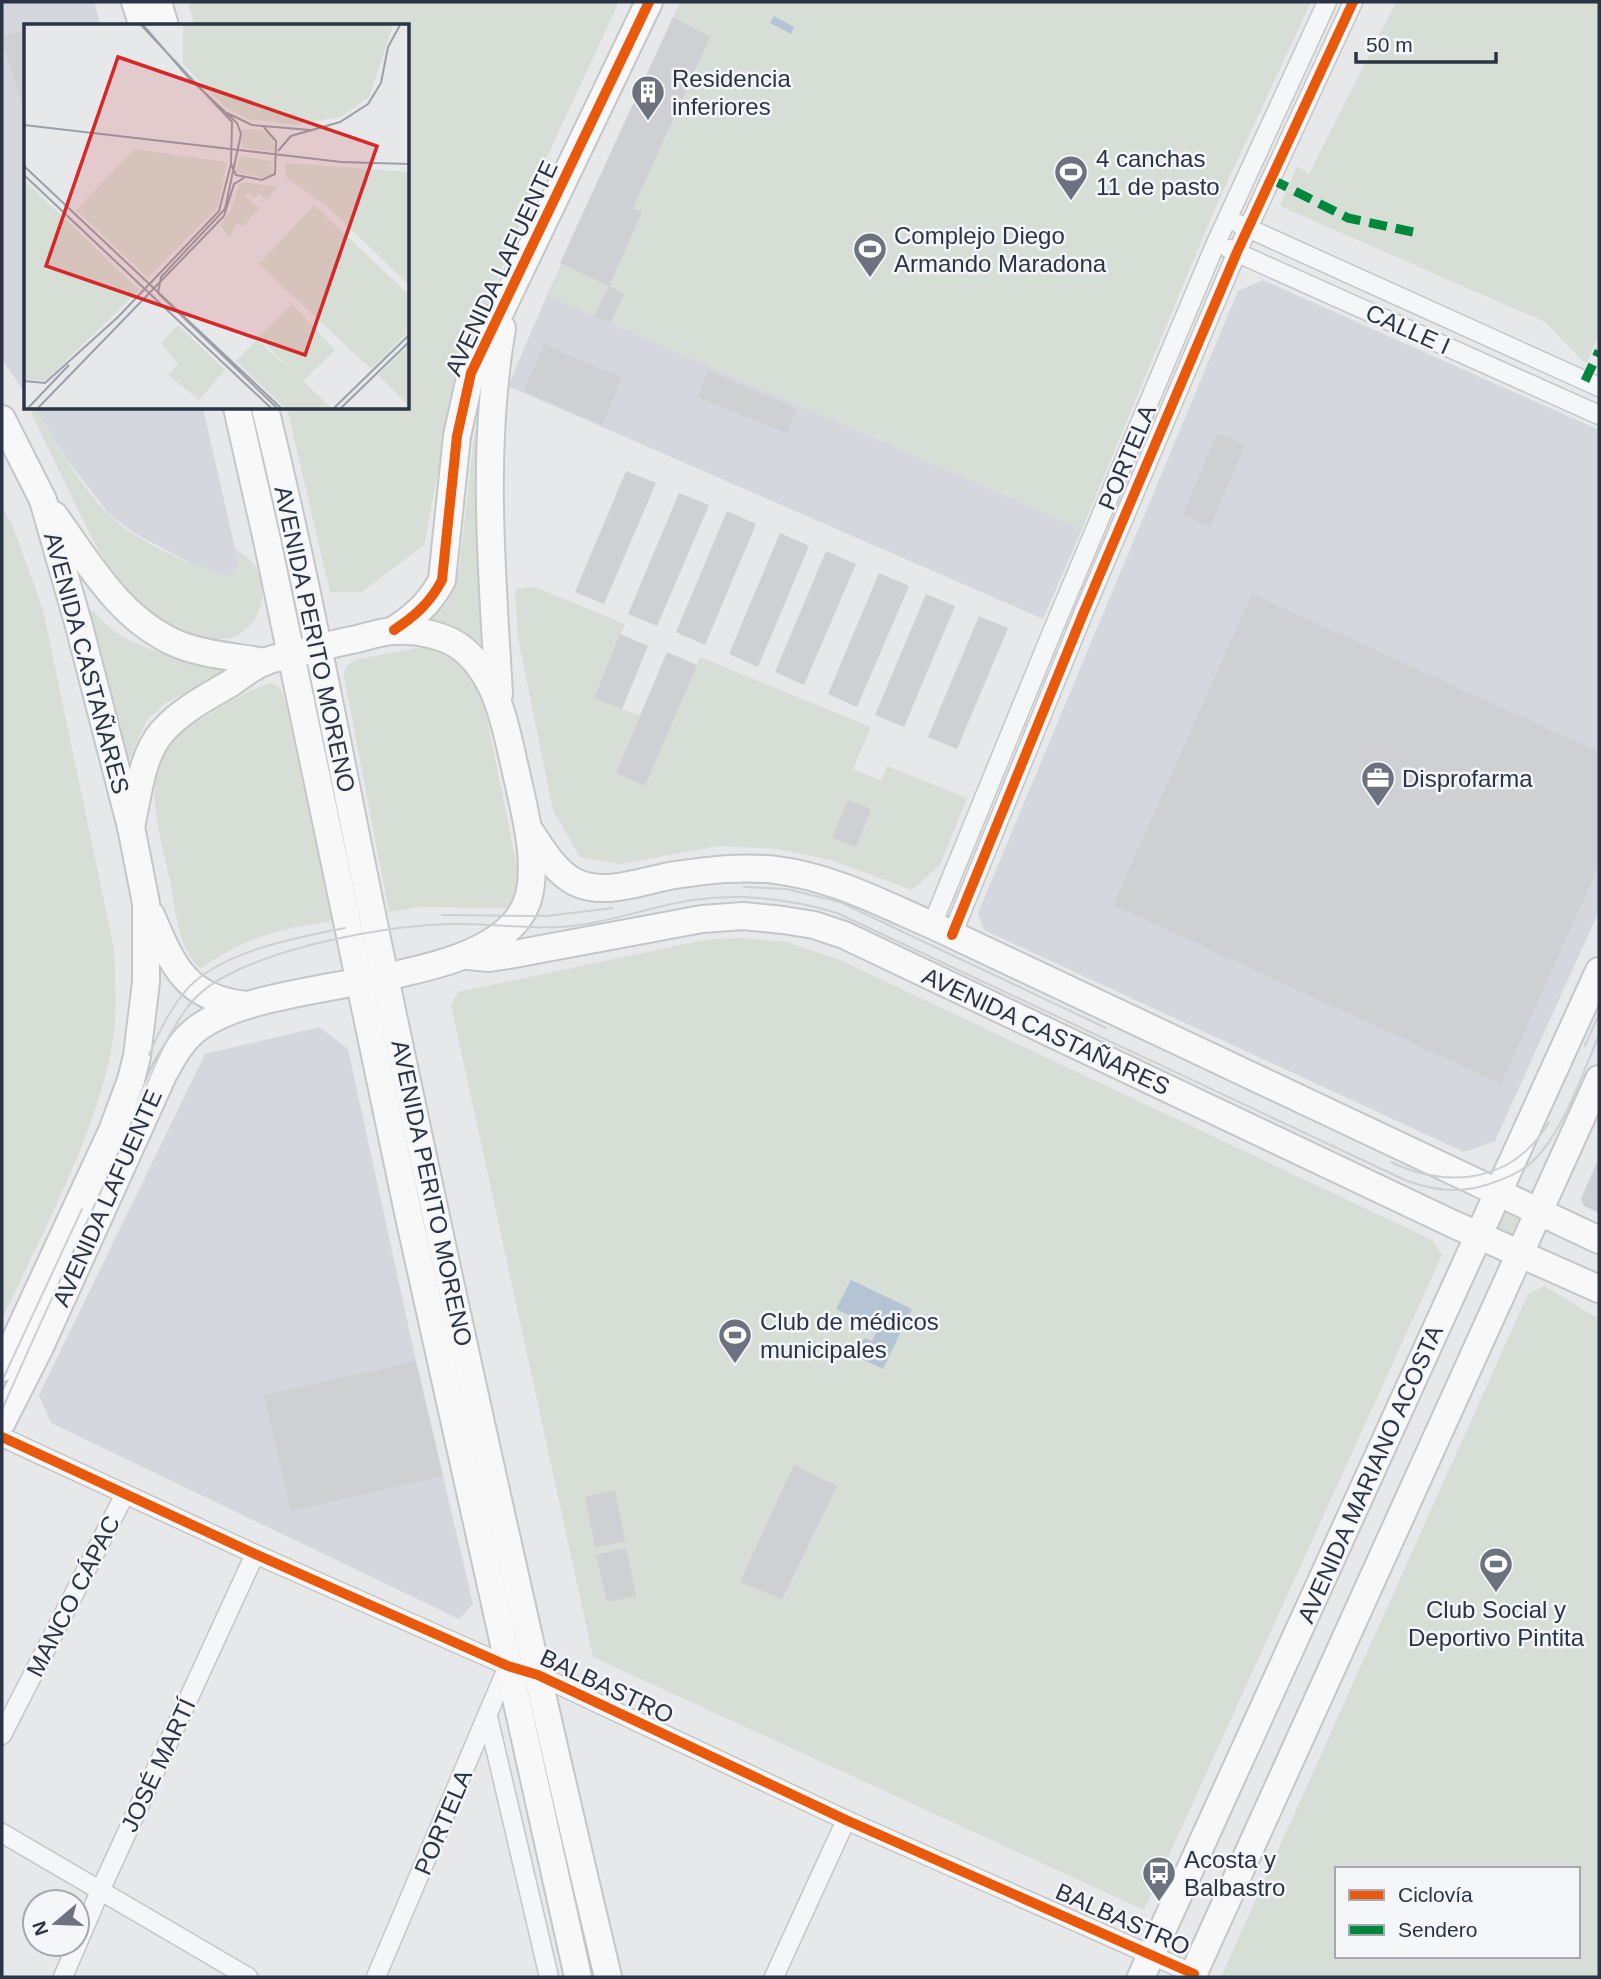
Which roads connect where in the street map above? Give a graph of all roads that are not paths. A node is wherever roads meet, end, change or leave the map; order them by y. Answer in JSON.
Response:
{"nodes":[{"id":1,"x":135,"y":2,"type":"edge"},
{"id":2,"x":158,"y":2,"type":"edge"},
{"id":3,"x":649,"y":2,"type":"edge"},
{"id":4,"x":1327,"y":2,"type":"edge"},
{"id":5,"x":1353,"y":2,"type":"edge"},
{"id":6,"x":141,"y":24,"type":"edge"},
{"id":7,"x":164,"y":24,"type":"edge"},
{"id":8,"x":1227,"y":220,"type":"junction"},
{"id":9,"x":1249,"y":228,"type":"junction"},
{"id":10,"x":1216,"y":243,"type":"junction"},
{"id":11,"x":1237,"y":253,"type":"junction"},
{"id":12,"x":507,"y":302,"type":"junction"},
{"id":13,"x":1599,"y":387,"type":"edge"},
{"id":14,"x":237,"y":410,"type":"edge"},
{"id":15,"x":266,"y":410,"type":"edge"},
{"id":16,"x":1599,"y":415,"type":"edge"},
{"id":17,"x":2,"y":419,"type":"edge"},
{"id":18,"x":43,"y":500,"type":"junction"},
{"id":19,"x":394,"y":631,"type":"junction"},
{"id":20,"x":318,"y":647,"type":"junction"},
{"id":21,"x":290,"y":655,"type":"junction"},
{"id":22,"x":265,"y":662,"type":"junction"},
{"id":23,"x":500,"y":707,"type":"junction"},
{"id":24,"x":131,"y":827,"type":"junction"},
{"id":25,"x":530,"y":831,"type":"junction"},
{"id":26,"x":146,"y":903,"type":"junction"},
{"id":27,"x":942,"y":930,"type":"junction"},
{"id":28,"x":462,"y":956,"type":"junction"},
{"id":29,"x":1599,"y":971,"type":"edge"},
{"id":30,"x":372,"y":979,"type":"junction"},
{"id":31,"x":246,"y":1005,"type":"junction"},
{"id":32,"x":1599,"y":1079,"type":"edge"},
{"id":33,"x":1590,"y":1121,"type":"edge"},
{"id":34,"x":1497,"y":1192,"type":"junction"},
{"id":35,"x":1541,"y":1211,"type":"junction"},
{"id":36,"x":1478,"y":1235,"type":"junction"},
{"id":37,"x":1599,"y":1240,"type":"edge"},
{"id":38,"x":1521,"y":1254,"type":"junction"},
{"id":39,"x":1599,"y":1289,"type":"edge"},
{"id":40,"x":2,"y":1368,"type":"edge"},
{"id":41,"x":2,"y":1422,"type":"edge"},
{"id":42,"x":2,"y":1437,"type":"edge"},
{"id":43,"x":125,"y":1494,"type":"junction"},
{"id":44,"x":256,"y":1554,"type":"junction"},
{"id":45,"x":508,"y":1666,"type":"junction"},
{"id":46,"x":538,"y":1675,"type":"junction"},
{"id":47,"x":488,"y":1717,"type":"junction"},
{"id":48,"x":2,"y":1735,"type":"edge"},
{"id":49,"x":846,"y":1820,"type":"junction"},
{"id":50,"x":2,"y":1833,"type":"edge"},
{"id":51,"x":100,"y":1891,"type":"junction"},
{"id":52,"x":1146,"y":1966,"type":"edge"},
{"id":53,"x":1193,"y":1975,"type":"edge"},
{"id":54,"x":63,"y":1977,"type":"edge"},
{"id":55,"x":248,"y":1977,"type":"edge"},
{"id":56,"x":376,"y":1977,"type":"edge"},
{"id":57,"x":549,"y":1977,"type":"edge"},
{"id":58,"x":578,"y":1977,"type":"edge"},
{"id":59,"x":608,"y":1977,"type":"edge"},
{"id":60,"x":774,"y":1977,"type":"edge"}],
"edges":[{"from":1,"to":6,"type":"main road"},
{"from":2,"to":7,"type":"main road"},
{"from":3,"to":12,"type":"main road","name":"AVENIDA LAFUENTE"},
{"from":4,"to":8,"type":"street","name":"PORTELA"},
{"from":5,"to":9,"type":"street","name":"PORTELA"},
{"from":8,"to":9,"type":"street","name":"CALLE I"},
{"from":8,"to":10,"type":"street","name":"PORTELA"},
{"from":9,"to":11,"type":"street","name":"PORTELA"},
{"from":9,"to":13,"type":"street","name":"CALLE I"},
{"from":10,"to":11,"type":"street","name":"CALLE I"},
{"from":10,"to":27,"type":"street","name":"PORTELA"},
{"from":11,"to":16,"type":"street","name":"CALLE I"},
{"from":11,"to":27,"type":"street","name":"PORTELA"},
{"from":12,"to":19,"type":"main road","name":"AVENIDA LAFUENTE"},
{"from":12,"to":23,"type":"main road","name":"AVENIDA LAFUENTE"},
{"from":14,"to":21,"type":"main road","name":"AVENIDA PERITO MORENO"},
{"from":15,"to":20,"type":"main road","name":"AVENIDA PERITO MORENO"},
{"from":17,"to":18,"type":"main road","name":"AVENIDA CASTAÑARES"},
{"from":18,"to":22,"type":"main road","name":"AVENIDA CASTAÑARES"},
{"from":18,"to":24,"type":"main road","name":"AVENIDA CASTAÑARES"},
{"from":19,"to":20,"type":"main road"},
{"from":19,"to":23,"type":"main road"},
{"from":20,"to":21,"type":"main road"},
{"from":20,"to":30,"type":"main road","name":"AVENIDA PERITO MORENO"},
{"from":21,"to":22,"type":"main road"},
{"from":21,"to":30,"type":"main road","name":"AVENIDA PERITO MORENO"},
{"from":22,"to":24,"type":"main road","name":"AVENIDA LAFUENTE"},
{"from":23,"to":25,"type":"main road"},
{"from":24,"to":26,"type":"main road","name":"AVENIDA LAFUENTE"},
{"from":25,"to":27,"type":"main road","name":"AVENIDA CASTAÑARES"},
{"from":25,"to":28,"type":"main road"},
{"from":26,"to":31,"type":"main road","name":"AVENIDA LAFUENTE"},
{"from":26,"to":40,"type":"main road","name":"AVENIDA LAFUENTE"},
{"from":27,"to":34,"type":"main road","name":"AVENIDA CASTAÑARES"},
{"from":28,"to":30,"type":"main road","name":"AVENIDA LAFUENTE"},
{"from":28,"to":36,"type":"main road","name":"AVENIDA CASTAÑARES"},
{"from":29,"to":34,"type":"main road","name":"AVENIDA MARIANO ACOSTA"},
{"from":30,"to":31,"type":"main road","name":"AVENIDA LAFUENTE"},
{"from":30,"to":45,"type":"main road","name":"AVENIDA PERITO MORENO"},
{"from":30,"to":46,"type":"main road","name":"AVENIDA PERITO MORENO"},
{"from":31,"to":41,"type":"main road","name":"AVENIDA LAFUENTE"},
{"from":32,"to":33,"type":"main road","name":"AVENIDA MARIANO ACOSTA"},
{"from":33,"to":35,"type":"main road","name":"AVENIDA MARIANO ACOSTA"},
{"from":34,"to":35,"type":"main road","name":"AVENIDA CASTAÑARES"},
{"from":34,"to":36,"type":"main road","name":"AVENIDA MARIANO ACOSTA"},
{"from":35,"to":37,"type":"main road","name":"AVENIDA CASTAÑARES"},
{"from":35,"to":38,"type":"main road","name":"AVENIDA MARIANO ACOSTA"},
{"from":36,"to":38,"type":"main road","name":"AVENIDA CASTAÑARES"},
{"from":36,"to":52,"type":"main road","name":"AVENIDA MARIANO ACOSTA"},
{"from":38,"to":39,"type":"main road","name":"AVENIDA CASTAÑARES"},
{"from":38,"to":53,"type":"main road","name":"AVENIDA MARIANO ACOSTA"},
{"from":42,"to":43,"type":"street","name":"BALBASTRO"},
{"from":43,"to":44,"type":"street","name":"BALBASTRO"},
{"from":43,"to":48,"type":"street","name":"MANCO CÁPAC"},
{"from":44,"to":45,"type":"street","name":"BALBASTRO"},
{"from":44,"to":51,"type":"street","name":"JOSÉ MARTÍ"},
{"from":45,"to":46,"type":"street","name":"BALBASTRO"},
{"from":45,"to":47,"type":"street","name":"PORTELA"},
{"from":45,"to":58,"type":"main road","name":"AVENIDA PERITO MORENO"},
{"from":46,"to":49,"type":"street","name":"BALBASTRO"},
{"from":46,"to":59,"type":"main road","name":"AVENIDA PERITO MORENO"},
{"from":47,"to":56,"type":"street","name":"PORTELA"},
{"from":47,"to":57,"type":"street"},
{"from":49,"to":52,"type":"street","name":"BALBASTRO"},
{"from":49,"to":60,"type":"street"},
{"from":50,"to":51,"type":"street"},
{"from":51,"to":54,"type":"street","name":"JOSÉ MARTÍ"},
{"from":51,"to":55,"type":"street"},
{"from":52,"to":53,"type":"street","name":"BALBASTRO"}]}
